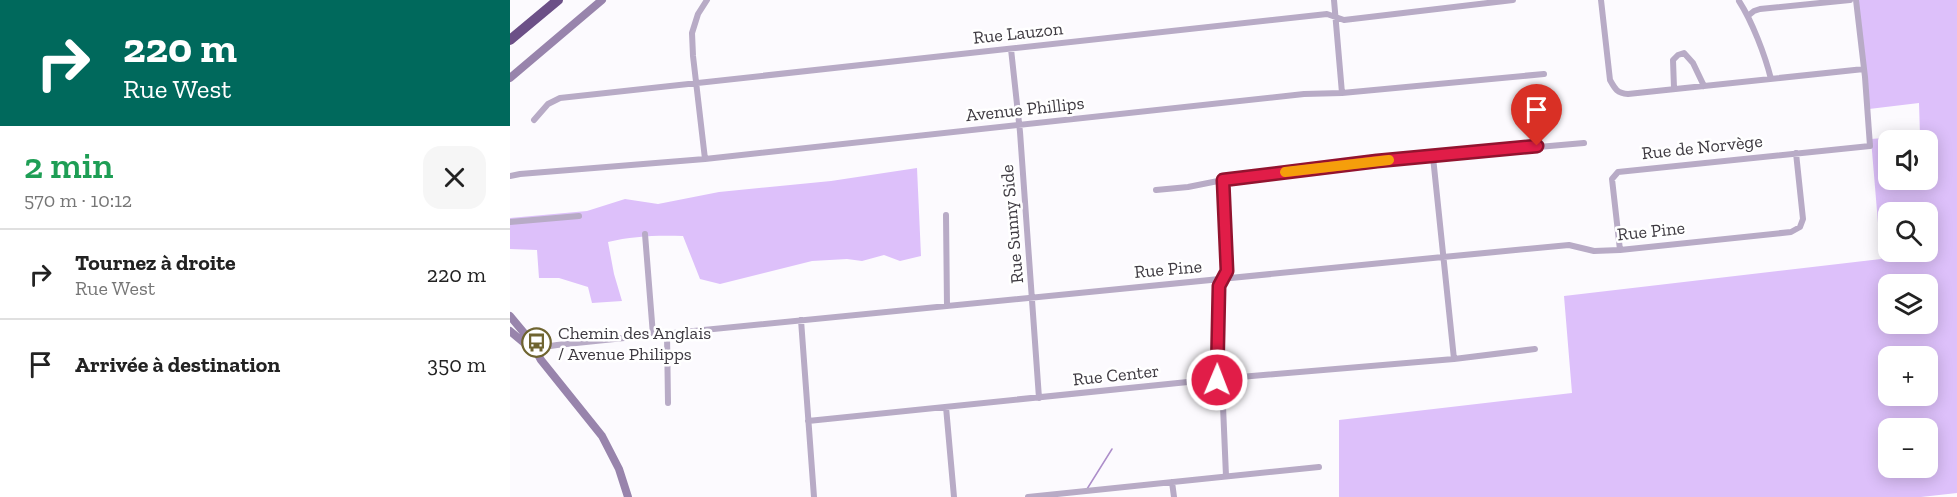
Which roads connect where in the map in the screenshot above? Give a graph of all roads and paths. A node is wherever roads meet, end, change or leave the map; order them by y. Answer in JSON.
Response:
{"nodes":[{"id":1,"x":558,"y":0,"type":"edge"},
{"id":2,"x":602,"y":0,"type":"edge"},
{"id":3,"x":707,"y":0,"type":"edge"},
{"id":4,"x":1334,"y":0,"type":"edge"},
{"id":5,"x":1513,"y":0,"type":"edge"},
{"id":6,"x":1601,"y":0,"type":"edge"},
{"id":7,"x":1850,"y":0,"type":"edge"},
{"id":8,"x":1856,"y":0,"type":"edge"},
{"id":9,"x":1739,"y":1,"type":"edge"},
{"id":10,"x":1749,"y":15,"type":"junction"},
{"id":11,"x":1335,"y":17,"type":"junction"},
{"id":12,"x":510,"y":40,"type":"edge"},
{"id":13,"x":1011,"y":49,"type":"junction"},
{"id":14,"x":1864,"y":69,"type":"junction"},
{"id":15,"x":1544,"y":74,"type":"dead end"},
{"id":16,"x":510,"y":78,"type":"edge"},
{"id":17,"x":1771,"y":79,"type":"junction"},
{"id":18,"x":696,"y":82,"type":"junction"},
{"id":19,"x":1704,"y":86,"type":"junction"},
{"id":20,"x":1674,"y":88,"type":"junction"},
{"id":21,"x":1342,"y":93,"type":"junction"},
{"id":22,"x":534,"y":120,"type":"dead end"},
{"id":23,"x":1019,"y":124,"type":"junction"},
{"id":24,"x":1584,"y":143,"type":"dead end"},
{"id":25,"x":1796,"y":153,"type":"junction"},
{"id":26,"x":1433,"y":157,"type":"junction"},
{"id":27,"x":705,"y":159,"type":"junction"},
{"id":28,"x":510,"y":176,"type":"edge"},
{"id":29,"x":1223,"y":180,"type":"junction"},
{"id":30,"x":1156,"y":190,"type":"dead end"},
{"id":31,"x":946,"y":215,"type":"dead end"},
{"id":32,"x":579,"y":216,"type":"dead end"},
{"id":33,"x":510,"y":222,"type":"edge"},
{"id":34,"x":645,"y":234,"type":"dead end"},
{"id":35,"x":1620,"y":250,"type":"junction"},
{"id":36,"x":1443,"y":257,"type":"junction"},
{"id":37,"x":1223,"y":279,"type":"junction"},
{"id":38,"x":1033,"y":297,"type":"junction"},
{"id":39,"x":947,"y":306,"type":"junction"},
{"id":40,"x":510,"y":316,"type":"edge"},
{"id":41,"x":801,"y":320,"type":"junction"},
{"id":42,"x":510,"y":331,"type":"edge"},
{"id":43,"x":667,"y":334,"type":"junction"},
{"id":44,"x":653,"y":335,"type":"junction"},
{"id":45,"x":1535,"y":349,"type":"dead end"},
{"id":46,"x":536,"y":353,"type":"junction"},
{"id":47,"x":1454,"y":359,"type":"junction"},
{"id":48,"x":1217,"y":380,"type":"junction"},
{"id":49,"x":1039,"y":398,"type":"junction"},
{"id":50,"x":668,"y":403,"type":"dead end"},
{"id":51,"x":946,"y":407,"type":"junction"},
{"id":52,"x":808,"y":421,"type":"junction"},
{"id":53,"x":1319,"y":467,"type":"dead end"},
{"id":54,"x":1226,"y":476,"type":"junction"},
{"id":55,"x":1172,"y":482,"type":"junction"},
{"id":56,"x":1103,"y":489,"type":"junction"},
{"id":57,"x":628,"y":497,"type":"edge"},
{"id":58,"x":814,"y":497,"type":"edge"},
{"id":59,"x":954,"y":497,"type":"edge"},
{"id":60,"x":1028,"y":497,"type":"edge"},
{"id":61,"x":1104,"y":497,"type":"edge"},
{"id":62,"x":1174,"y":497,"type":"edge"}],
"edges":[{"from":1,"to":12,"type":"highway"},
{"from":2,"to":16,"type":"street"},
{"from":3,"to":18,"type":"street"},
{"from":4,"to":11,"type":"street"},
{"from":5,"to":11,"type":"street","name":"Rue Lauzon"},
{"from":6,"to":20,"type":"street"},
{"from":7,"to":10,"type":"street"},
{"from":8,"to":14,"type":"street"},
{"from":9,"to":10,"type":"street"},
{"from":10,"to":17,"type":"street"},
{"from":11,"to":13,"type":"street","name":"Rue Lauzon"},
{"from":11,"to":21,"type":"street"},
{"from":13,"to":18,"type":"street","name":"Rue Lauzon"},
{"from":13,"to":23,"type":"street","name":"Rue Sunny Side"},
{"from":14,"to":17,"type":"street"},
{"from":14,"to":25,"type":"street","name":"Rue de Norvège"},
{"from":15,"to":21,"type":"street","name":"Avenue Phillips"},
{"from":17,"to":19,"type":"street"},
{"from":18,"to":22,"type":"street","name":"Rue Lauzon"},
{"from":18,"to":27,"type":"street"},
{"from":19,"to":20,"type":"street"},
{"from":19,"to":20,"type":"street"},
{"from":21,"to":23,"type":"street","name":"Avenue Phillips"},
{"from":23,"to":27,"type":"street","name":"Avenue Phillips"},
{"from":23,"to":38,"type":"street","name":"Rue Sunny Side"},
{"from":24,"to":26,"type":"street"},
{"from":25,"to":35,"type":"street","name":"Rue Pine"},
{"from":25,"to":35,"type":"street","name":"Rue de Norvège"},
{"from":26,"to":29,"type":"street"},
{"from":26,"to":36,"type":"street"},
{"from":27,"to":28,"type":"street","name":"Avenue Phillips"},
{"from":29,"to":30,"type":"street"},
{"from":29,"to":37,"type":"street"},
{"from":31,"to":39,"type":"street"},
{"from":32,"to":33,"type":"street"},
{"from":34,"to":44,"type":"street"},
{"from":35,"to":36,"type":"street","name":"Rue Pine"},
{"from":36,"to":37,"type":"street","name":"Rue Pine"},
{"from":36,"to":47,"type":"street"},
{"from":37,"to":38,"type":"street","name":"Rue Pine"},
{"from":37,"to":48,"type":"street"},
{"from":38,"to":39,"type":"street","name":"Rue Pine"},
{"from":38,"to":49,"type":"street","name":"Rue Sunny Side"},
{"from":39,"to":41,"type":"street","name":"Rue Pine"},
{"from":40,"to":46,"type":"street"},
{"from":41,"to":43,"type":"street","name":"Rue Pine"},
{"from":41,"to":52,"type":"street"},
{"from":42,"to":46,"type":"street"},
{"from":43,"to":44,"type":"street","name":"Rue Pine"},
{"from":43,"to":50,"type":"street"},
{"from":44,"to":46,"type":"street","name":"Rue Pine"},
{"from":45,"to":47,"type":"street","name":"Rue Center"},
{"from":46,"to":57,"type":"street"},
{"from":47,"to":48,"type":"street","name":"Rue Center"},
{"from":48,"to":49,"type":"street","name":"Rue Center"},
{"from":48,"to":54,"type":"street"},
{"from":49,"to":51,"type":"street","name":"Rue Center"},
{"from":51,"to":52,"type":"street","name":"Rue Center"},
{"from":51,"to":59,"type":"street"},
{"from":52,"to":58,"type":"street"},
{"from":53,"to":54,"type":"street"},
{"from":54,"to":55,"type":"street"},
{"from":55,"to":56,"type":"street"},
{"from":55,"to":62,"type":"street"},
{"from":56,"to":60,"type":"street"},
{"from":56,"to":61,"type":"street"}]}
